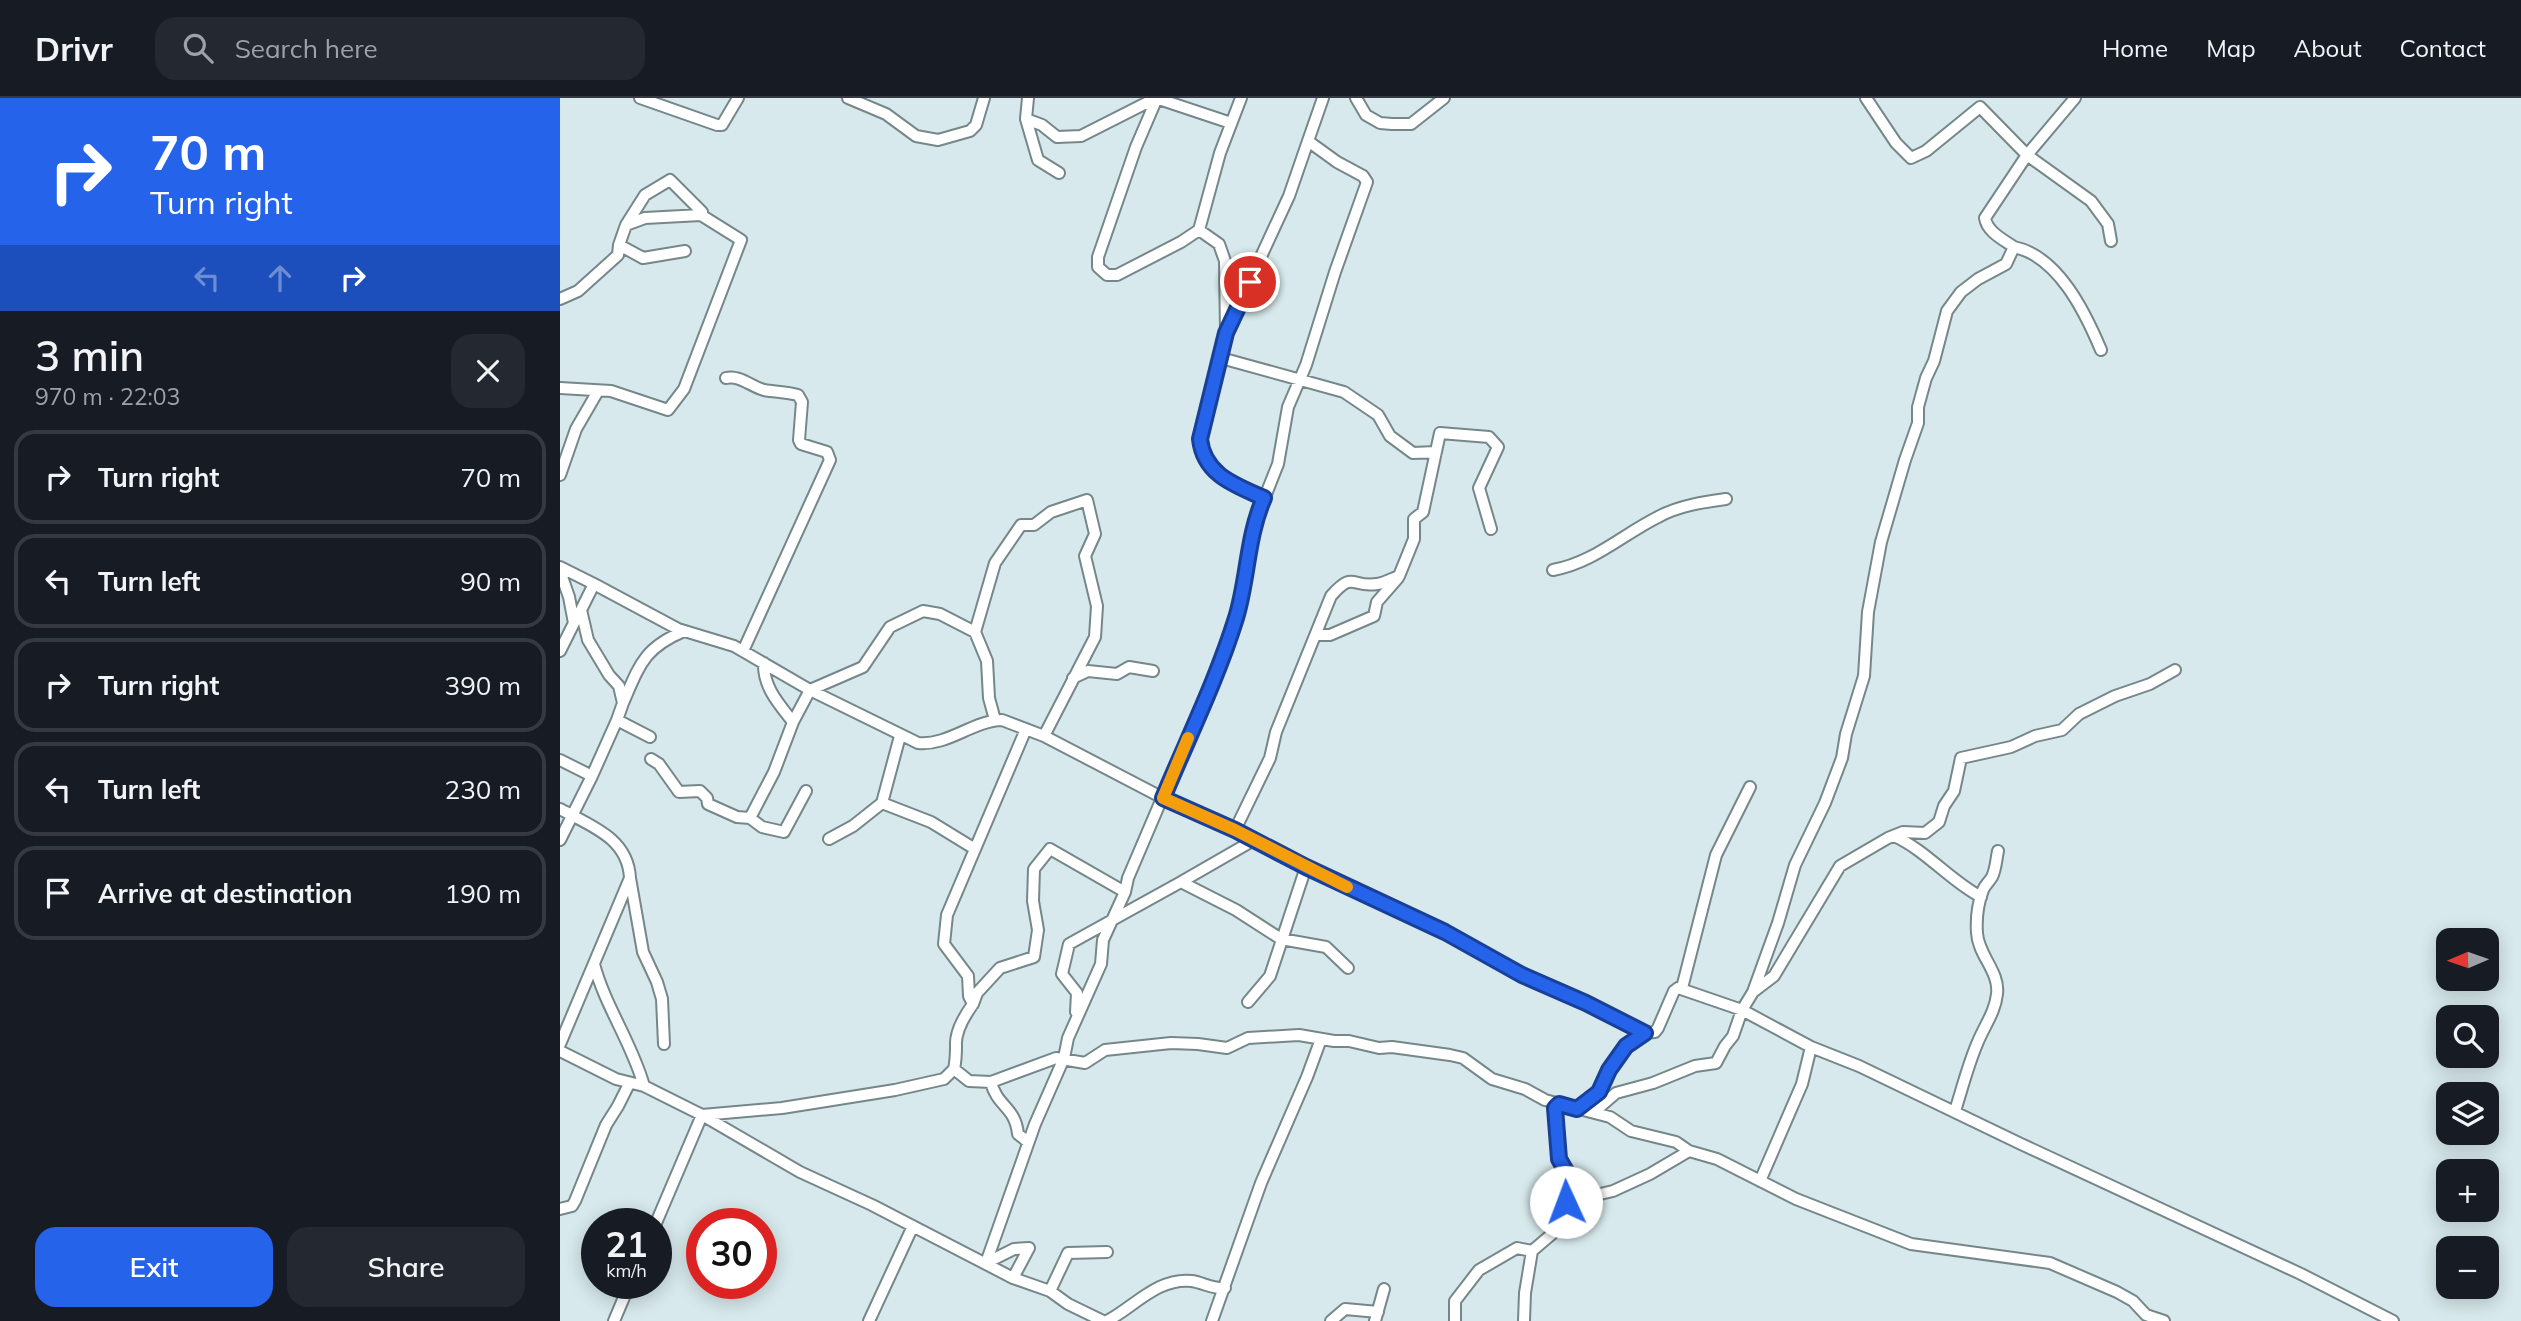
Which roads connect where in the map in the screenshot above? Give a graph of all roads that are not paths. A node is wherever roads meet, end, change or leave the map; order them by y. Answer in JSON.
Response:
{"nodes":[{"id":1,"x":738,"y":98,"type":"edge"},
{"id":2,"x":848,"y":98,"type":"edge"},
{"id":3,"x":984,"y":98,"type":"edge"},
{"id":4,"x":1156,"y":98,"type":"edge"},
{"id":5,"x":1241,"y":98,"type":"edge"},
{"id":6,"x":1323,"y":98,"type":"edge"},
{"id":7,"x":1356,"y":98,"type":"edge"},
{"id":8,"x":1368,"y":98,"type":"edge"},
{"id":9,"x":1444,"y":98,"type":"edge"},
{"id":10,"x":1866,"y":98,"type":"edge"},
{"id":11,"x":2075,"y":98,"type":"edge"},
{"id":12,"x":647,"y":99,"type":"edge"},
{"id":13,"x":1029,"y":99,"type":"edge"},
{"id":14,"x":1366,"y":115,"type":"junction"},
{"id":15,"x":1026,"y":119,"type":"junction"},
{"id":16,"x":1231,"y":123,"type":"junction"},
{"id":17,"x":1042,"y":125,"type":"junction"},
{"id":18,"x":1308,"y":141,"type":"junction"},
{"id":19,"x":2027,"y":155,"type":"junction"},
{"id":20,"x":1059,"y":173,"type":"dead end"},
{"id":21,"x":701,"y":215,"type":"junction"},
{"id":22,"x":625,"y":225,"type":"junction"},
{"id":23,"x":1199,"y":230,"type":"junction"},
{"id":24,"x":2111,"y":241,"type":"dead end"},
{"id":25,"x":619,"y":245,"type":"junction"},
{"id":26,"x":2014,"y":247,"type":"junction"},
{"id":27,"x":685,"y":251,"type":"dead end"},
{"id":28,"x":560,"y":299,"type":"edge"},
{"id":29,"x":1226,"y":333,"type":"junction"},
{"id":30,"x":2101,"y":349,"type":"dead end"},
{"id":31,"x":1221,"y":358,"type":"junction"},
{"id":32,"x":726,"y":378,"type":"dead end"},
{"id":33,"x":1301,"y":378,"type":"junction"},
{"id":34,"x":560,"y":388,"type":"edge"},
{"id":35,"x":598,"y":391,"type":"junction"},
{"id":36,"x":1436,"y":452,"type":"junction"},
{"id":37,"x":560,"y":475,"type":"edge"},
{"id":38,"x":1264,"y":498,"type":"junction"},
{"id":39,"x":1726,"y":499,"type":"dead end"},
{"id":40,"x":1491,"y":529,"type":"dead end"},
{"id":41,"x":560,"y":569,"type":"edge"},
{"id":42,"x":1553,"y":570,"type":"dead end"},
{"id":43,"x":1399,"y":576,"type":"junction"},
{"id":44,"x":594,"y":584,"type":"junction"},
{"id":45,"x":581,"y":610,"type":"junction"},
{"id":46,"x":574,"y":623,"type":"junction"},
{"id":47,"x":684,"y":631,"type":"junction"},
{"id":48,"x":975,"y":632,"type":"junction"},
{"id":49,"x":1317,"y":635,"type":"junction"},
{"id":50,"x":560,"y":651,"type":"edge"},
{"id":51,"x":743,"y":651,"type":"junction"},
{"id":52,"x":764,"y":663,"type":"junction"},
{"id":53,"x":2175,"y":670,"type":"dead end"},
{"id":54,"x":1153,"y":671,"type":"dead end"},
{"id":55,"x":1073,"y":678,"type":"junction"},
{"id":56,"x":810,"y":690,"type":"junction"},
{"id":57,"x":623,"y":703,"type":"junction"},
{"id":58,"x":617,"y":720,"type":"junction"},
{"id":59,"x":995,"y":720,"type":"junction"},
{"id":60,"x":793,"y":722,"type":"junction"},
{"id":61,"x":1026,"y":729,"type":"junction"},
{"id":62,"x":900,"y":736,"type":"junction"},
{"id":63,"x":1044,"y":736,"type":"junction"},
{"id":64,"x":650,"y":737,"type":"dead end"},
{"id":65,"x":651,"y":759,"type":"dead end"},
{"id":66,"x":560,"y":760,"type":"edge"},
{"id":67,"x":592,"y":776,"type":"junction"},
{"id":68,"x":1750,"y":787,"type":"dead end"},
{"id":69,"x":806,"y":791,"type":"dead end"},
{"id":70,"x":1163,"y":798,"type":"junction"},
{"id":71,"x":882,"y":803,"type":"junction"},
{"id":72,"x":560,"y":809,"type":"edge"},
{"id":73,"x":572,"y":816,"type":"junction"},
{"id":74,"x":750,"y":818,"type":"junction"},
{"id":75,"x":1235,"y":830,"type":"junction"},
{"id":76,"x":1894,"y":836,"type":"junction"},
{"id":77,"x":830,"y":839,"type":"dead end"},
{"id":78,"x":560,"y":840,"type":"edge"},
{"id":79,"x":1254,"y":840,"type":"junction"},
{"id":80,"x":975,"y":849,"type":"junction"},
{"id":81,"x":1998,"y":850,"type":"dead end"},
{"id":82,"x":1306,"y":867,"type":"junction"},
{"id":83,"x":630,"y":878,"type":"junction"},
{"id":84,"x":1181,"y":882,"type":"junction"},
{"id":85,"x":1125,"y":892,"type":"junction"},
{"id":86,"x":1981,"y":897,"type":"junction"},
{"id":87,"x":1113,"y":918,"type":"junction"},
{"id":88,"x":1281,"y":939,"type":"junction"},
{"id":89,"x":594,"y":964,"type":"junction"},
{"id":90,"x":1348,"y":968,"type":"dead end"},
{"id":91,"x":1682,"y":988,"type":"junction"},
{"id":92,"x":1753,"y":992,"type":"junction"},
{"id":93,"x":1248,"y":1002,"type":"dead end"},
{"id":94,"x":973,"y":1004,"type":"junction"},
{"id":95,"x":1742,"y":1010,"type":"junction"},
{"id":96,"x":1076,"y":1019,"type":"junction"},
{"id":97,"x":1645,"y":1033,"type":"junction"},
{"id":98,"x":1321,"y":1039,"type":"junction"},
{"id":99,"x":560,"y":1044,"type":"edge"},
{"id":100,"x":664,"y":1044,"type":"dead end"},
{"id":101,"x":1811,"y":1047,"type":"junction"},
{"id":102,"x":560,"y":1051,"type":"edge"},
{"id":103,"x":1063,"y":1058,"type":"junction"},
{"id":104,"x":954,"y":1069,"type":"junction"},
{"id":105,"x":990,"y":1082,"type":"junction"},
{"id":106,"x":629,"y":1084,"type":"junction"},
{"id":107,"x":644,"y":1086,"type":"junction"},
{"id":108,"x":1559,"y":1104,"type":"junction"},
{"id":109,"x":1577,"y":1109,"type":"junction"},
{"id":110,"x":1955,"y":1111,"type":"junction"},
{"id":111,"x":1594,"y":1112,"type":"junction"},
{"id":112,"x":702,"y":1115,"type":"junction"},
{"id":113,"x":1028,"y":1142,"type":"junction"},
{"id":114,"x":1689,"y":1152,"type":"junction"},
{"id":115,"x":1760,"y":1181,"type":"junction"},
{"id":116,"x":1566,"y":1202,"type":"junction"},
{"id":117,"x":662,"y":1208,"type":"edge"},
{"id":118,"x":560,"y":1209,"type":"edge"},
{"id":119,"x":913,"y":1226,"type":"junction"},
{"id":120,"x":1532,"y":1251,"type":"junction"},
{"id":121,"x":1107,"y":1252,"type":"dead end"},
{"id":122,"x":986,"y":1263,"type":"junction"},
{"id":123,"x":1013,"y":1278,"type":"junction"},
{"id":124,"x":1225,"y":1288,"type":"junction"},
{"id":125,"x":1384,"y":1289,"type":"dead end"},
{"id":126,"x":1050,"y":1292,"type":"junction"},
{"id":127,"x":623,"y":1299,"type":"edge"},
{"id":128,"x":1376,"y":1317,"type":"edge"},
{"id":129,"x":616,"y":1320,"type":"edge"},
{"id":130,"x":869,"y":1321,"type":"edge"},
{"id":131,"x":1105,"y":1321,"type":"edge"},
{"id":132,"x":1212,"y":1321,"type":"edge"},
{"id":133,"x":1332,"y":1321,"type":"edge"},
{"id":134,"x":1455,"y":1321,"type":"edge"},
{"id":135,"x":1524,"y":1321,"type":"edge"},
{"id":136,"x":2164,"y":1321,"type":"edge"},
{"id":137,"x":2393,"y":1321,"type":"edge"}],
"edges":[{"from":1,"to":12,"type":"street"},
{"from":2,"to":3,"type":"street"},
{"from":4,"to":16,"type":"street"},
{"from":4,"to":17,"type":"street"},
{"from":4,"to":23,"type":"street"},
{"from":5,"to":16,"type":"street"},
{"from":6,"to":18,"type":"street"},
{"from":7,"to":14,"type":"street"},
{"from":8,"to":14,"type":"street"},
{"from":9,"to":14,"type":"street"},
{"from":10,"to":19,"type":"street"},
{"from":11,"to":19,"type":"street"},
{"from":13,"to":15,"type":"street"},
{"from":13,"to":17,"type":"street"},
{"from":15,"to":17,"type":"street"},
{"from":15,"to":20,"type":"street"},
{"from":16,"to":23,"type":"street"},
{"from":18,"to":29,"type":"street"},
{"from":18,"to":33,"type":"street"},
{"from":19,"to":24,"type":"street"},
{"from":19,"to":26,"type":"street"},
{"from":21,"to":22,"type":"street"},
{"from":21,"to":22,"type":"street"},
{"from":21,"to":35,"type":"street"},
{"from":22,"to":25,"type":"street"},
{"from":23,"to":29,"type":"street"},
{"from":25,"to":27,"type":"street"},
{"from":25,"to":28,"type":"street"},
{"from":26,"to":30,"type":"street"},
{"from":26,"to":92,"type":"street"},
{"from":29,"to":31,"type":"street"},
{"from":31,"to":33,"type":"street"},
{"from":31,"to":38,"type":"street"},
{"from":32,"to":51,"type":"street"},
{"from":33,"to":36,"type":"street"},
{"from":33,"to":38,"type":"street"},
{"from":34,"to":35,"type":"street"},
{"from":35,"to":37,"type":"street"},
{"from":36,"to":40,"type":"street"},
{"from":36,"to":43,"type":"street"},
{"from":38,"to":70,"type":"street"},
{"from":39,"to":42,"type":"street"},
{"from":41,"to":44,"type":"street"},
{"from":41,"to":46,"type":"street"},
{"from":43,"to":49,"type":"street"},
{"from":43,"to":49,"type":"street"},
{"from":44,"to":45,"type":"street"},
{"from":44,"to":47,"type":"street"},
{"from":45,"to":46,"type":"street"},
{"from":45,"to":57,"type":"street"},
{"from":46,"to":50,"type":"street"},
{"from":47,"to":51,"type":"street"},
{"from":47,"to":57,"type":"street"},
{"from":48,"to":55,"type":"street"},
{"from":48,"to":56,"type":"street"},
{"from":48,"to":59,"type":"street"},
{"from":49,"to":75,"type":"street"},
{"from":51,"to":52,"type":"street"},
{"from":52,"to":56,"type":"street"},
{"from":52,"to":60,"type":"street"},
{"from":53,"to":76,"type":"street"},
{"from":54,"to":55,"type":"street"},
{"from":55,"to":63,"type":"street"},
{"from":56,"to":60,"type":"street"},
{"from":56,"to":62,"type":"street"},
{"from":57,"to":58,"type":"street"},
{"from":58,"to":64,"type":"street"},
{"from":58,"to":67,"type":"street"},
{"from":59,"to":61,"type":"street"},
{"from":59,"to":62,"type":"street"},
{"from":60,"to":74,"type":"street"},
{"from":61,"to":63,"type":"street"},
{"from":61,"to":80,"type":"street"},
{"from":62,"to":71,"type":"street"},
{"from":63,"to":70,"type":"street"},
{"from":65,"to":74,"type":"street"},
{"from":66,"to":67,"type":"street"},
{"from":67,"to":73,"type":"street"},
{"from":68,"to":91,"type":"street"},
{"from":69,"to":74,"type":"street"},
{"from":70,"to":75,"type":"street"},
{"from":70,"to":85,"type":"street"},
{"from":71,"to":77,"type":"street"},
{"from":71,"to":80,"type":"street"},
{"from":72,"to":73,"type":"street"},
{"from":73,"to":78,"type":"street"},
{"from":73,"to":83,"type":"street"},
{"from":75,"to":79,"type":"street"},
{"from":76,"to":86,"type":"street"},
{"from":76,"to":92,"type":"street"},
{"from":79,"to":82,"type":"street"},
{"from":79,"to":84,"type":"street"},
{"from":80,"to":94,"type":"street"},
{"from":81,"to":86,"type":"street"},
{"from":82,"to":88,"type":"street"},
{"from":82,"to":97,"type":"street"},
{"from":83,"to":89,"type":"street"},
{"from":83,"to":100,"type":"street"},
{"from":84,"to":87,"type":"street"},
{"from":84,"to":88,"type":"street"},
{"from":85,"to":87,"type":"street"},
{"from":85,"to":94,"type":"street"},
{"from":86,"to":110,"type":"street"},
{"from":87,"to":96,"type":"street"},
{"from":87,"to":96,"type":"street"},
{"from":88,"to":90,"type":"street"},
{"from":88,"to":93,"type":"street"},
{"from":89,"to":99,"type":"street"},
{"from":89,"to":107,"type":"street"},
{"from":91,"to":95,"type":"street"},
{"from":91,"to":97,"type":"street"},
{"from":92,"to":95,"type":"street"},
{"from":94,"to":104,"type":"street"},
{"from":95,"to":101,"type":"street"},
{"from":95,"to":111,"type":"street"},
{"from":96,"to":103,"type":"street"},
{"from":97,"to":109,"type":"street"},
{"from":98,"to":103,"type":"street"},
{"from":98,"to":108,"type":"street"},
{"from":98,"to":124,"type":"street"},
{"from":101,"to":110,"type":"street"},
{"from":101,"to":115,"type":"street"},
{"from":102,"to":106,"type":"street"},
{"from":103,"to":105,"type":"street"},
{"from":103,"to":113,"type":"street"},
{"from":104,"to":105,"type":"street"},
{"from":104,"to":112,"type":"street"},
{"from":105,"to":113,"type":"street"},
{"from":106,"to":107,"type":"street"},
{"from":106,"to":118,"type":"street"},
{"from":107,"to":112,"type":"street"},
{"from":108,"to":109,"type":"street"},
{"from":108,"to":116,"type":"street"},
{"from":109,"to":111,"type":"street"},
{"from":110,"to":137,"type":"street"},
{"from":111,"to":114,"type":"street"},
{"from":112,"to":117,"type":"street"},
{"from":112,"to":119,"type":"street"},
{"from":113,"to":122,"type":"street"},
{"from":114,"to":115,"type":"street"},
{"from":114,"to":116,"type":"street"},
{"from":115,"to":136,"type":"street"},
{"from":116,"to":120,"type":"street"},
{"from":119,"to":122,"type":"street"},
{"from":119,"to":130,"type":"street"},
{"from":120,"to":134,"type":"street"},
{"from":120,"to":135,"type":"street"},
{"from":121,"to":126,"type":"street"},
{"from":122,"to":123,"type":"street"},
{"from":122,"to":123,"type":"street"},
{"from":123,"to":126,"type":"street"},
{"from":124,"to":131,"type":"street"},
{"from":124,"to":132,"type":"street"},
{"from":125,"to":128,"type":"street"},
{"from":126,"to":131,"type":"street"},
{"from":127,"to":129,"type":"street"},
{"from":128,"to":133,"type":"street"}]}
